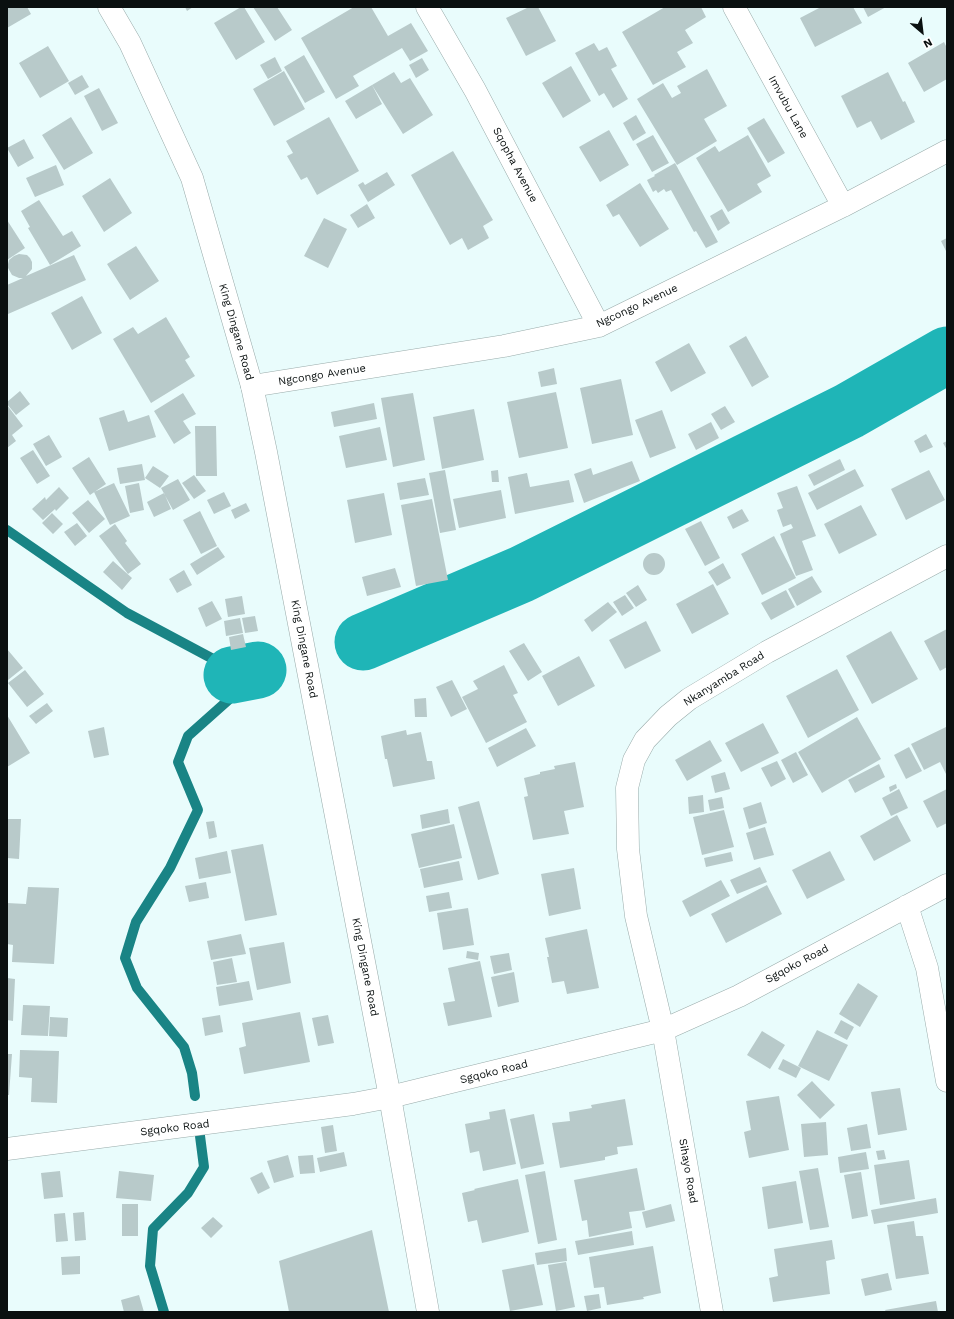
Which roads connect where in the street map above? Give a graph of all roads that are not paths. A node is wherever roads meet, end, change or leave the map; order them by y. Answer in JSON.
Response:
{"nodes":[{"id":1,"x":109,"y":7,"type":"edge"},
{"id":2,"x":426,"y":7,"type":"edge"},
{"id":3,"x":734,"y":7,"type":"edge"},
{"id":4,"x":947,"y":151,"type":"edge"},
{"id":5,"x":843,"y":206,"type":"junction"},
{"id":6,"x":599,"y":326,"type":"junction"},
{"id":7,"x":252,"y":386,"type":"junction"},
{"id":8,"x":947,"y":556,"type":"edge"},
{"id":9,"x":947,"y":885,"type":"edge"},
{"id":10,"x":908,"y":906,"type":"junction"},
{"id":11,"x":663,"y":1030,"type":"junction"},
{"id":12,"x":947,"y":1080,"type":"edge"},
{"id":13,"x":390,"y":1097,"type":"junction"},
{"id":14,"x":7,"y":1149,"type":"edge"},
{"id":15,"x":428,"y":1312,"type":"edge"},
{"id":16,"x":712,"y":1312,"type":"edge"}],
"edges":[{"from":1,"to":7,"type":"street","name":"King Dingane Road"},
{"from":2,"to":6,"type":"street","name":"Sqopha Avenue"},
{"from":3,"to":5,"type":"street","name":"Imvubu Lane"},
{"from":4,"to":5,"type":"street","name":"Ngcongo Avenue"},
{"from":5,"to":6,"type":"street","name":"Ngcongo Avenue"},
{"from":6,"to":7,"type":"street","name":"Ngcongo Avenue"},
{"from":7,"to":13,"type":"street","name":"King Dingane Road"},
{"from":8,"to":11,"type":"street","name":"Nkanyamba Road"},
{"from":9,"to":10,"type":"street","name":"Sgqoko Road"},
{"from":10,"to":11,"type":"street","name":"Sgqoko Road"},
{"from":10,"to":12,"type":"street"},
{"from":11,"to":13,"type":"street","name":"Sgqoko Road"},
{"from":11,"to":16,"type":"street","name":"Sihayo Road"},
{"from":13,"to":14,"type":"street","name":"Sgqoko Road"},
{"from":13,"to":15,"type":"street","name":"King Dingane Road"}]}
